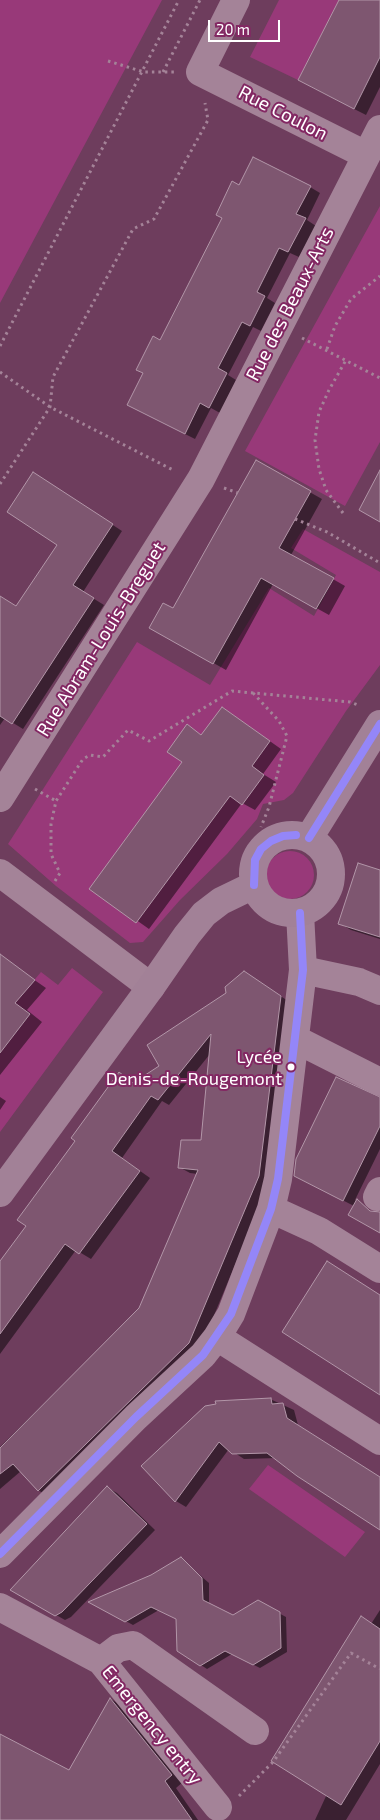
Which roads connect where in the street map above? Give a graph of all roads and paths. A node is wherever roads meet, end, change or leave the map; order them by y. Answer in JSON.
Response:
{"nodes":[{"id":1,"x":179,"y":0,"type":"edge"},
{"id":2,"x":200,"y":0,"type":"edge"},
{"id":3,"x":236,"y":0,"type":"edge"},
{"id":4,"x":108,"y":61,"type":"dead end"},
{"id":5,"x":144,"y":72,"type":"junction"},
{"id":6,"x":200,"y":72,"type":"junction"},
{"id":7,"x":380,"y":129,"type":"edge"},
{"id":8,"x":366,"y":155,"type":"junction"},
{"id":9,"x":380,"y":276,"type":"edge"},
{"id":10,"x":278,"y":327,"type":"junction"},
{"id":11,"x":0,"y":346,"type":"edge"},
{"id":12,"x":327,"y":349,"type":"junction"},
{"id":13,"x":346,"y":360,"type":"junction"},
{"id":14,"x":0,"y":372,"type":"edge"},
{"id":15,"x":380,"y":378,"type":"edge"},
{"id":16,"x":50,"y":407,"type":"junction"},
{"id":17,"x":201,"y":479,"type":"junction"},
{"id":18,"x":0,"y":484,"type":"edge"},
{"id":19,"x":238,"y":492,"type":"dead end"},
{"id":20,"x":343,"y":513,"type":"dead end"},
{"id":21,"x":295,"y":519,"type":"dead end"},
{"id":22,"x":380,"y":562,"type":"edge"},
{"id":23,"x":253,"y":693,"type":"junction"},
{"id":24,"x":358,"y":705,"type":"dead end"},
{"id":25,"x":380,"y":724,"type":"edge"},
{"id":26,"x":35,"y":790,"type":"dead end"},
{"id":27,"x":0,"y":798,"type":"edge"},
{"id":28,"x":56,"y":801,"type":"junction"},
{"id":29,"x":261,"y":828,"type":"dead end"},
{"id":30,"x":309,"y":838,"type":"junction"},
{"id":31,"x":0,"y":873,"type":"edge"},
{"id":32,"x":52,"y":885,"type":"dead end"},
{"id":33,"x":254,"y":885,"type":"junction"},
{"id":34,"x":300,"y":913,"type":"junction"},
{"id":35,"x":303,"y":970,"type":"junction"},
{"id":36,"x":151,"y":987,"type":"junction"},
{"id":37,"x":380,"y":991,"type":"edge"},
{"id":38,"x":295,"y":1039,"type":"junction"},
{"id":39,"x":380,"y":1082,"type":"edge"},
{"id":40,"x":0,"y":1193,"type":"edge"},
{"id":41,"x":271,"y":1209,"type":"junction"},
{"id":42,"x":380,"y":1269,"type":"edge"},
{"id":43,"x":217,"y":1337,"type":"junction"},
{"id":44,"x":380,"y":1441,"type":"edge"},
{"id":45,"x":0,"y":1554,"type":"edge"},
{"id":46,"x":0,"y":1607,"type":"edge"},
{"id":47,"x":101,"y":1662,"type":"junction"},
{"id":48,"x":380,"y":1669,"type":"edge"},
{"id":49,"x":255,"y":1730,"type":"dead end"},
{"id":50,"x":227,"y":1804,"type":"joint"}],
"edges":[{"from":1,"to":5,"type":"path"},
{"from":2,"to":5,"type":"path"},
{"from":3,"to":6,"type":"street"},
{"from":4,"to":5,"type":"path"},
{"from":5,"to":11,"type":"path"},
{"from":6,"to":8,"type":"street","name":"Rue Coulon"},
{"from":6,"to":16,"type":"path"},
{"from":7,"to":8,"type":"street","name":"Rue des Beaux-Arts"},
{"from":8,"to":10,"type":"street","name":"Rue des Beaux-Arts"},
{"from":9,"to":12,"type":"path"},
{"from":10,"to":12,"type":"path"},
{"from":10,"to":17,"type":"street","name":"Rue des Beaux-Arts"},
{"from":12,"to":13,"type":"path"},
{"from":13,"to":15,"type":"path"},
{"from":13,"to":20,"type":"path"},
{"from":14,"to":16,"type":"path"},
{"from":16,"to":17,"type":"path"},
{"from":16,"to":18,"type":"path"},
{"from":17,"to":19,"type":"path"},
{"from":17,"to":27,"type":"street","name":"Rue Abram-Louis-Breguet"},
{"from":21,"to":22,"type":"path"},
{"from":23,"to":24,"type":"path"},
{"from":23,"to":28,"type":"path"},
{"from":23,"to":29,"type":"path"},
{"from":25,"to":30,"type":"main road"},
{"from":26,"to":28,"type":"path"},
{"from":28,"to":32,"type":"path"},
{"from":30,"to":33,"type":"main road"},
{"from":30,"to":34,"type":"main road"},
{"from":31,"to":36,"type":"street"},
{"from":33,"to":34,"type":"main road"},
{"from":33,"to":36,"type":"main road"},
{"from":34,"to":35,"type":"street"},
{"from":35,"to":37,"type":"street"},
{"from":35,"to":38,"type":"street"},
{"from":36,"to":40,"type":"main road"},
{"from":38,"to":39,"type":"street"},
{"from":38,"to":41,"type":"street"},
{"from":41,"to":42,"type":"street"},
{"from":41,"to":43,"type":"street"},
{"from":43,"to":44,"type":"street"},
{"from":43,"to":45,"type":"street"},
{"from":46,"to":47,"type":"street","name":"Emergency entry"},
{"from":47,"to":49,"type":"street"},
{"from":47,"to":50,"type":"street","name":"Emergency entry"},
{"from":48,"to":50,"type":"path"}]}
